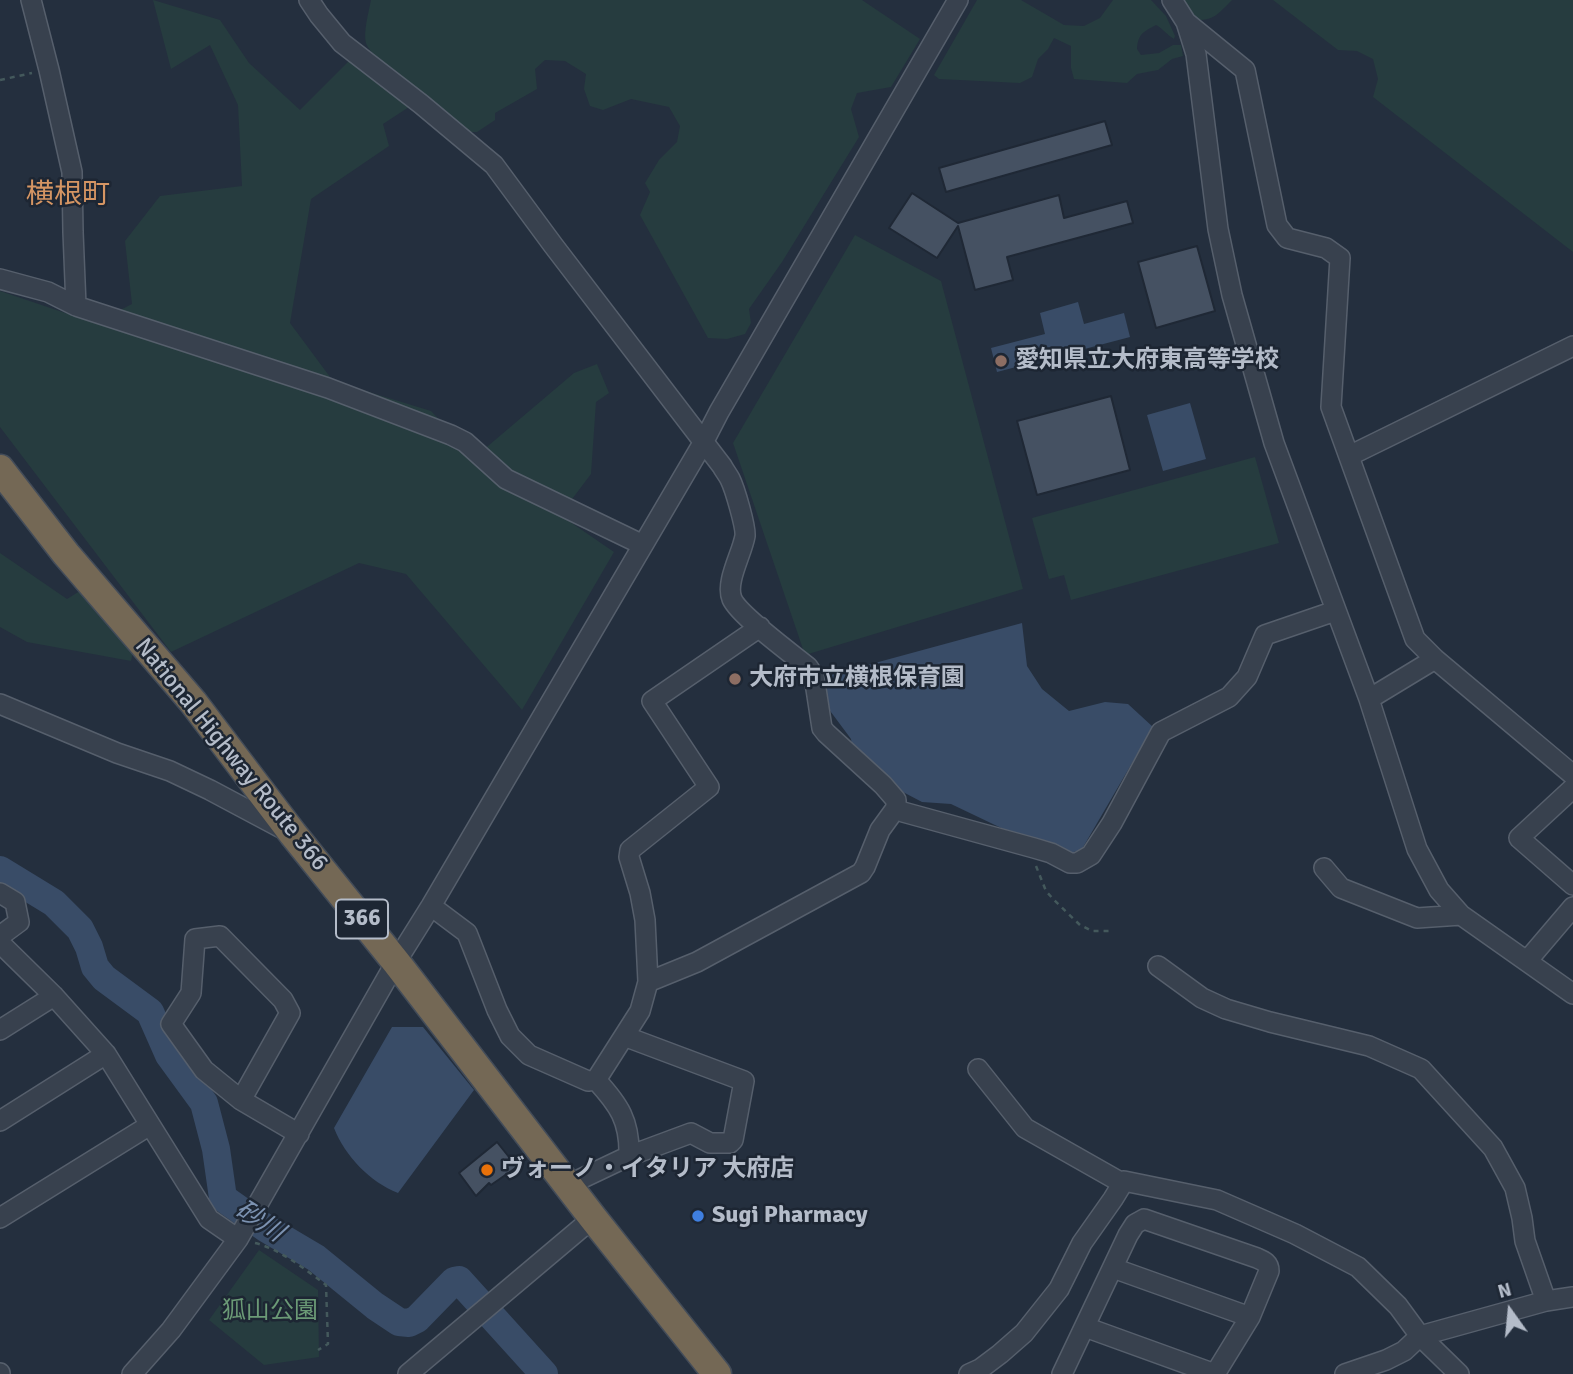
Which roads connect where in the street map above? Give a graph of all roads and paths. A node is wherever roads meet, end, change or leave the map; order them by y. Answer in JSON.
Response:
{"nodes":[{"id":1,"x":31,"y":0,"type":"edge"},
{"id":2,"x":309,"y":0,"type":"edge"},
{"id":3,"x":958,"y":0,"type":"edge"},
{"id":4,"x":1172,"y":0,"type":"edge"},
{"id":5,"x":1186,"y":22,"type":"junction"},
{"id":6,"x":49,"y":70,"type":"junction"},
{"id":7,"x":0,"y":80,"type":"edge"},
{"id":8,"x":0,"y":279,"type":"edge"},
{"id":9,"x":76,"y":306,"type":"junction"},
{"id":10,"x":1573,"y":346,"type":"edge"},
{"id":11,"x":703,"y":443,"type":"junction"},
{"id":12,"x":1349,"y":456,"type":"junction"},
{"id":13,"x":0,"y":469,"type":"edge"},
{"id":14,"x":643,"y":545,"type":"junction"},
{"id":15,"x":1335,"y":611,"type":"junction"},
{"id":16,"x":760,"y":627,"type":"junction"},
{"id":17,"x":1434,"y":659,"type":"junction"},
{"id":18,"x":1369,"y":699,"type":"junction"},
{"id":19,"x":0,"y":704,"type":"edge"},
{"id":20,"x":1573,"y":775,"type":"edge"},
{"id":21,"x":1573,"y":788,"type":"edge"},
{"id":22,"x":896,"y":808,"type":"junction"},
{"id":23,"x":293,"y":834,"type":"junction"},
{"id":24,"x":1035,"y":863,"type":"dead end"},
{"id":25,"x":1324,"y":868,"type":"dead end"},
{"id":26,"x":1573,"y":885,"type":"edge"},
{"id":27,"x":0,"y":893,"type":"edge"},
{"id":28,"x":431,"y":906,"type":"junction"},
{"id":29,"x":1573,"y":907,"type":"edge"},
{"id":30,"x":1461,"y":915,"type":"junction"},
{"id":31,"x":1109,"y":931,"type":"dead end"},
{"id":32,"x":0,"y":936,"type":"edge"},
{"id":33,"x":0,"y":943,"type":"edge"},
{"id":34,"x":1527,"y":961,"type":"junction"},
{"id":35,"x":396,"y":962,"type":"junction"},
{"id":36,"x":1158,"y":966,"type":"dead end"},
{"id":37,"x":648,"y":982,"type":"junction"},
{"id":38,"x":1573,"y":994,"type":"edge"},
{"id":39,"x":54,"y":996,"type":"junction"},
{"id":40,"x":0,"y":1030,"type":"edge"},
{"id":41,"x":624,"y":1036,"type":"junction"},
{"id":42,"x":106,"y":1055,"type":"junction"},
{"id":43,"x":978,"y":1069,"type":"dead end"},
{"id":44,"x":596,"y":1080,"type":"junction"},
{"id":45,"x":241,"y":1100,"type":"junction"},
{"id":46,"x":0,"y":1121,"type":"edge"},
{"id":47,"x":150,"y":1125,"type":"junction"},
{"id":48,"x":299,"y":1134,"type":"junction"},
{"id":49,"x":629,"y":1156,"type":"junction"},
{"id":50,"x":1122,"y":1183,"type":"junction"},
{"id":51,"x":568,"y":1185,"type":"junction"},
{"id":52,"x":0,"y":1218,"type":"edge"},
{"id":53,"x":593,"y":1218,"type":"junction"},
{"id":54,"x":241,"y":1235,"type":"junction"},
{"id":55,"x":1113,"y":1268,"type":"junction"},
{"id":56,"x":1573,"y":1297,"type":"edge"},
{"id":57,"x":1546,"y":1301,"type":"junction"},
{"id":58,"x":1250,"y":1317,"type":"junction"},
{"id":59,"x":1085,"y":1327,"type":"junction"},
{"id":60,"x":1420,"y":1336,"type":"junction"},
{"id":61,"x":318,"y":1350,"type":"dead end"},
{"id":62,"x":1452,"y":1372,"type":"edge"},
{"id":63,"x":132,"y":1374,"type":"edge"},
{"id":64,"x":408,"y":1374,"type":"edge"},
{"id":65,"x":717,"y":1374,"type":"edge"},
{"id":66,"x":969,"y":1374,"type":"edge"},
{"id":67,"x":1062,"y":1374,"type":"edge"},
{"id":68,"x":1215,"y":1374,"type":"edge"},
{"id":69,"x":1345,"y":1374,"type":"edge"}],
"edges":[{"from":1,"to":6,"type":"street"},
{"from":2,"to":11,"type":"street"},
{"from":3,"to":11,"type":"street"},
{"from":4,"to":5,"type":"street"},
{"from":5,"to":12,"type":"street"},
{"from":5,"to":15,"type":"street"},
{"from":6,"to":7,"type":"path"},
{"from":6,"to":9,"type":"street"},
{"from":8,"to":9,"type":"street"},
{"from":9,"to":14,"type":"street"},
{"from":10,"to":12,"type":"street"},
{"from":11,"to":14,"type":"street"},
{"from":11,"to":16,"type":"street"},
{"from":12,"to":17,"type":"street"},
{"from":13,"to":23,"type":"highway","name":"National Highway Route 366","number":"366"},
{"from":14,"to":28,"type":"street"},
{"from":15,"to":18,"type":"street"},
{"from":15,"to":22,"type":"street"},
{"from":16,"to":22,"type":"street"},
{"from":16,"to":37,"type":"street"},
{"from":17,"to":18,"type":"street"},
{"from":17,"to":20,"type":"street"},
{"from":18,"to":30,"type":"street"},
{"from":19,"to":23,"type":"street"},
{"from":21,"to":26,"type":"street"},
{"from":22,"to":37,"type":"street"},
{"from":23,"to":35,"type":"highway","name":"National Highway Route 366","number":"366"},
{"from":24,"to":31,"type":"path"},
{"from":25,"to":30,"type":"street"},
{"from":27,"to":32,"type":"street"},
{"from":28,"to":35,"type":"street"},
{"from":28,"to":44,"type":"street"},
{"from":29,"to":34,"type":"street"},
{"from":30,"to":34,"type":"street"},
{"from":33,"to":39,"type":"street"},
{"from":34,"to":38,"type":"street"},
{"from":35,"to":48,"type":"street"},
{"from":35,"to":51,"type":"highway","name":"National Highway Route 366","number":"366"},
{"from":36,"to":57,"type":"street"},
{"from":37,"to":41,"type":"street"},
{"from":39,"to":40,"type":"street"},
{"from":39,"to":42,"type":"street"},
{"from":41,"to":44,"type":"street"},
{"from":41,"to":49,"type":"street"},
{"from":42,"to":46,"type":"street"},
{"from":42,"to":47,"type":"street"},
{"from":43,"to":50,"type":"street"},
{"from":44,"to":49,"type":"street"},
{"from":45,"to":45,"type":"street"},
{"from":45,"to":48,"type":"street"},
{"from":47,"to":52,"type":"street"},
{"from":47,"to":54,"type":"street"},
{"from":48,"to":54,"type":"street"},
{"from":49,"to":51,"type":"street"},
{"from":50,"to":60,"type":"street"},
{"from":50,"to":66,"type":"street"},
{"from":51,"to":53,"type":"highway","name":"National Highway Route 366","number":"366"},
{"from":53,"to":64,"type":"street"},
{"from":53,"to":65,"type":"highway","name":"National Highway Route 366","number":"366"},
{"from":54,"to":61,"type":"path"},
{"from":54,"to":63,"type":"street"},
{"from":55,"to":58,"type":"street"},
{"from":55,"to":58,"type":"street"},
{"from":55,"to":59,"type":"street"},
{"from":56,"to":57,"type":"street"},
{"from":57,"to":60,"type":"street"},
{"from":58,"to":68,"type":"street"},
{"from":59,"to":67,"type":"street"},
{"from":59,"to":68,"type":"street"},
{"from":60,"to":62,"type":"street"},
{"from":60,"to":69,"type":"street"}]}
